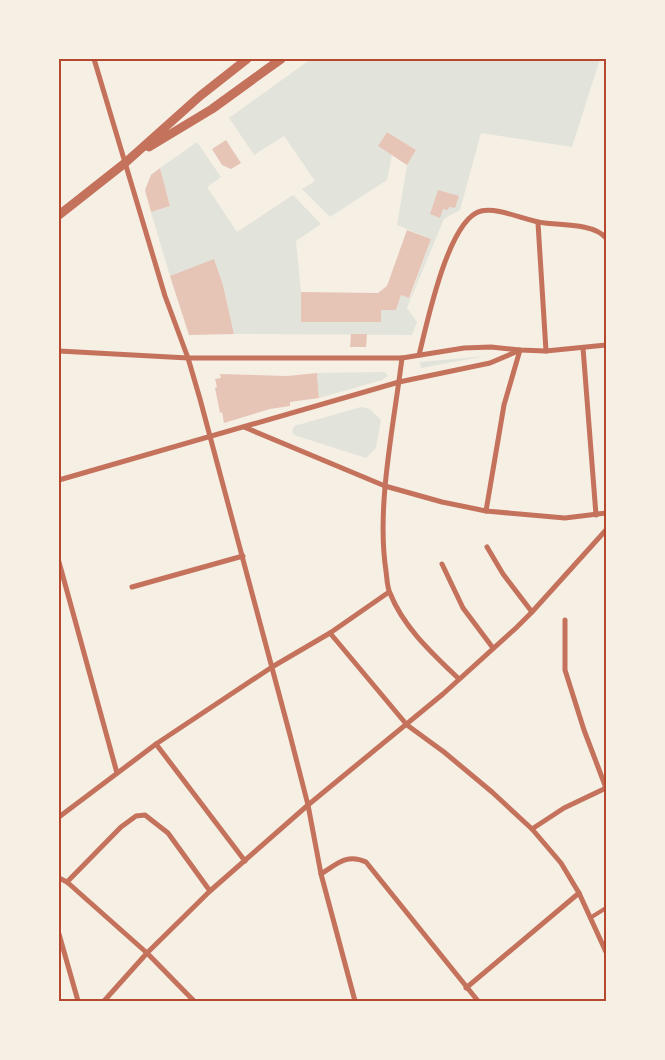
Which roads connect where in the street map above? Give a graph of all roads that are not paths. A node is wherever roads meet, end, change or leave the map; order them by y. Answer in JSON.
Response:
{"nodes":[{"id":1,"x":94,"y":59,"type":"edge"},
{"id":2,"x":247,"y":59,"type":"edge"},
{"id":3,"x":281,"y":59,"type":"edge"},
{"id":4,"x":128,"y":160,"type":"junction"},
{"id":5,"x":59,"y":215,"type":"edge"},
{"id":6,"x":538,"y":223,"type":"junction"},
{"id":7,"x":606,"y":238,"type":"edge"},
{"id":8,"x":606,"y":345,"type":"edge"},
{"id":9,"x":583,"y":348,"type":"junction"},
{"id":10,"x":520,"y":350,"type":"junction"},
{"id":11,"x":59,"y":351,"type":"edge"},
{"id":12,"x":546,"y":351,"type":"junction"},
{"id":13,"x":419,"y":355,"type":"junction"},
{"id":14,"x":188,"y":358,"type":"junction"},
{"id":15,"x":402,"y":358,"type":"junction"},
{"id":16,"x":399,"y":382,"type":"junction"},
{"id":17,"x":244,"y":427,"type":"junction"},
{"id":18,"x":210,"y":437,"type":"junction"},
{"id":19,"x":59,"y":480,"type":"edge"},
{"id":20,"x":385,"y":486,"type":"junction"},
{"id":21,"x":486,"y":511,"type":"junction"},
{"id":22,"x":606,"y":513,"type":"edge"},
{"id":23,"x":596,"y":515,"type":"junction"},
{"id":24,"x":606,"y":530,"type":"edge"},
{"id":25,"x":487,"y":547,"type":"dead end"},
{"id":26,"x":243,"y":556,"type":"junction"},
{"id":27,"x":59,"y":562,"type":"edge"},
{"id":28,"x":442,"y":564,"type":"dead end"},
{"id":29,"x":132,"y":587,"type":"dead end"},
{"id":30,"x":389,"y":592,"type":"junction"},
{"id":31,"x":532,"y":612,"type":"junction"},
{"id":32,"x":565,"y":620,"type":"dead end"},
{"id":33,"x":330,"y":633,"type":"junction"},
{"id":34,"x":493,"y":648,"type":"junction"},
{"id":35,"x":272,"y":667,"type":"junction"},
{"id":36,"x":459,"y":679,"type":"junction"},
{"id":37,"x":407,"y":725,"type":"junction"},
{"id":38,"x":156,"y":744,"type":"junction"},
{"id":39,"x":117,"y":773,"type":"junction"},
{"id":40,"x":606,"y":788,"type":"edge"},
{"id":41,"x":308,"y":805,"type":"junction"},
{"id":42,"x":59,"y":817,"type":"edge"},
{"id":43,"x":532,"y":829,"type":"junction"},
{"id":44,"x":245,"y":861,"type":"junction"},
{"id":45,"x":321,"y":874,"type":"junction"},
{"id":46,"x":59,"y":878,"type":"edge"},
{"id":47,"x":66,"y":882,"type":"junction"},
{"id":48,"x":210,"y":892,"type":"junction"},
{"id":49,"x":579,"y":893,"type":"junction"},
{"id":50,"x":606,"y":908,"type":"edge"},
{"id":51,"x":590,"y":918,"type":"junction"},
{"id":52,"x":59,"y":934,"type":"edge"},
{"id":53,"x":606,"y":952,"type":"edge"},
{"id":54,"x":147,"y":953,"type":"junction"},
{"id":55,"x":466,"y":988,"type":"junction"},
{"id":56,"x":78,"y":1001,"type":"edge"},
{"id":57,"x":104,"y":1001,"type":"edge"},
{"id":58,"x":194,"y":1001,"type":"edge"},
{"id":59,"x":355,"y":1001,"type":"edge"},
{"id":60,"x":478,"y":1001,"type":"edge"}],
"edges":[{"from":1,"to":4,"type":"street"},
{"from":2,"to":4,"type":"street"},
{"from":3,"to":4,"type":"street"},
{"from":4,"to":5,"type":"street"},
{"from":4,"to":14,"type":"street"},
{"from":6,"to":7,"type":"street"},
{"from":6,"to":12,"type":"street"},
{"from":6,"to":13,"type":"street"},
{"from":8,"to":9,"type":"street"},
{"from":9,"to":12,"type":"street"},
{"from":9,"to":23,"type":"street"},
{"from":10,"to":12,"type":"street"},
{"from":10,"to":13,"type":"street"},
{"from":10,"to":16,"type":"street"},
{"from":10,"to":21,"type":"street"},
{"from":11,"to":14,"type":"street"},
{"from":13,"to":15,"type":"street"},
{"from":14,"to":15,"type":"street"},
{"from":14,"to":18,"type":"street"},
{"from":15,"to":16,"type":"street"},
{"from":16,"to":17,"type":"street"},
{"from":16,"to":20,"type":"street"},
{"from":17,"to":18,"type":"street"},
{"from":17,"to":20,"type":"street"},
{"from":18,"to":19,"type":"street"},
{"from":18,"to":26,"type":"street"},
{"from":20,"to":21,"type":"street"},
{"from":20,"to":30,"type":"street"},
{"from":21,"to":23,"type":"street"},
{"from":22,"to":23,"type":"street"},
{"from":24,"to":31,"type":"street"},
{"from":25,"to":31,"type":"street"},
{"from":26,"to":29,"type":"street"},
{"from":26,"to":35,"type":"street"},
{"from":27,"to":39,"type":"street"},
{"from":28,"to":34,"type":"street"},
{"from":30,"to":33,"type":"street"},
{"from":30,"to":36,"type":"street"},
{"from":31,"to":34,"type":"street"},
{"from":32,"to":40,"type":"street"},
{"from":33,"to":35,"type":"street"},
{"from":33,"to":37,"type":"street"},
{"from":34,"to":36,"type":"street"},
{"from":35,"to":38,"type":"street"},
{"from":35,"to":41,"type":"street"},
{"from":36,"to":37,"type":"street"},
{"from":37,"to":41,"type":"street"},
{"from":37,"to":43,"type":"street"},
{"from":38,"to":39,"type":"street"},
{"from":38,"to":44,"type":"street"},
{"from":39,"to":42,"type":"street"},
{"from":40,"to":43,"type":"street"},
{"from":41,"to":44,"type":"street"},
{"from":41,"to":45,"type":"street"},
{"from":43,"to":49,"type":"street"},
{"from":44,"to":48,"type":"street"},
{"from":45,"to":55,"type":"street"},
{"from":45,"to":59,"type":"street"},
{"from":46,"to":47,"type":"street"},
{"from":47,"to":48,"type":"street"},
{"from":47,"to":54,"type":"street"},
{"from":48,"to":54,"type":"street"},
{"from":49,"to":51,"type":"street"},
{"from":49,"to":55,"type":"street"},
{"from":50,"to":51,"type":"lane"},
{"from":51,"to":53,"type":"street"},
{"from":52,"to":56,"type":"street"},
{"from":54,"to":57,"type":"street"},
{"from":54,"to":58,"type":"street"},
{"from":55,"to":60,"type":"street"}]}
